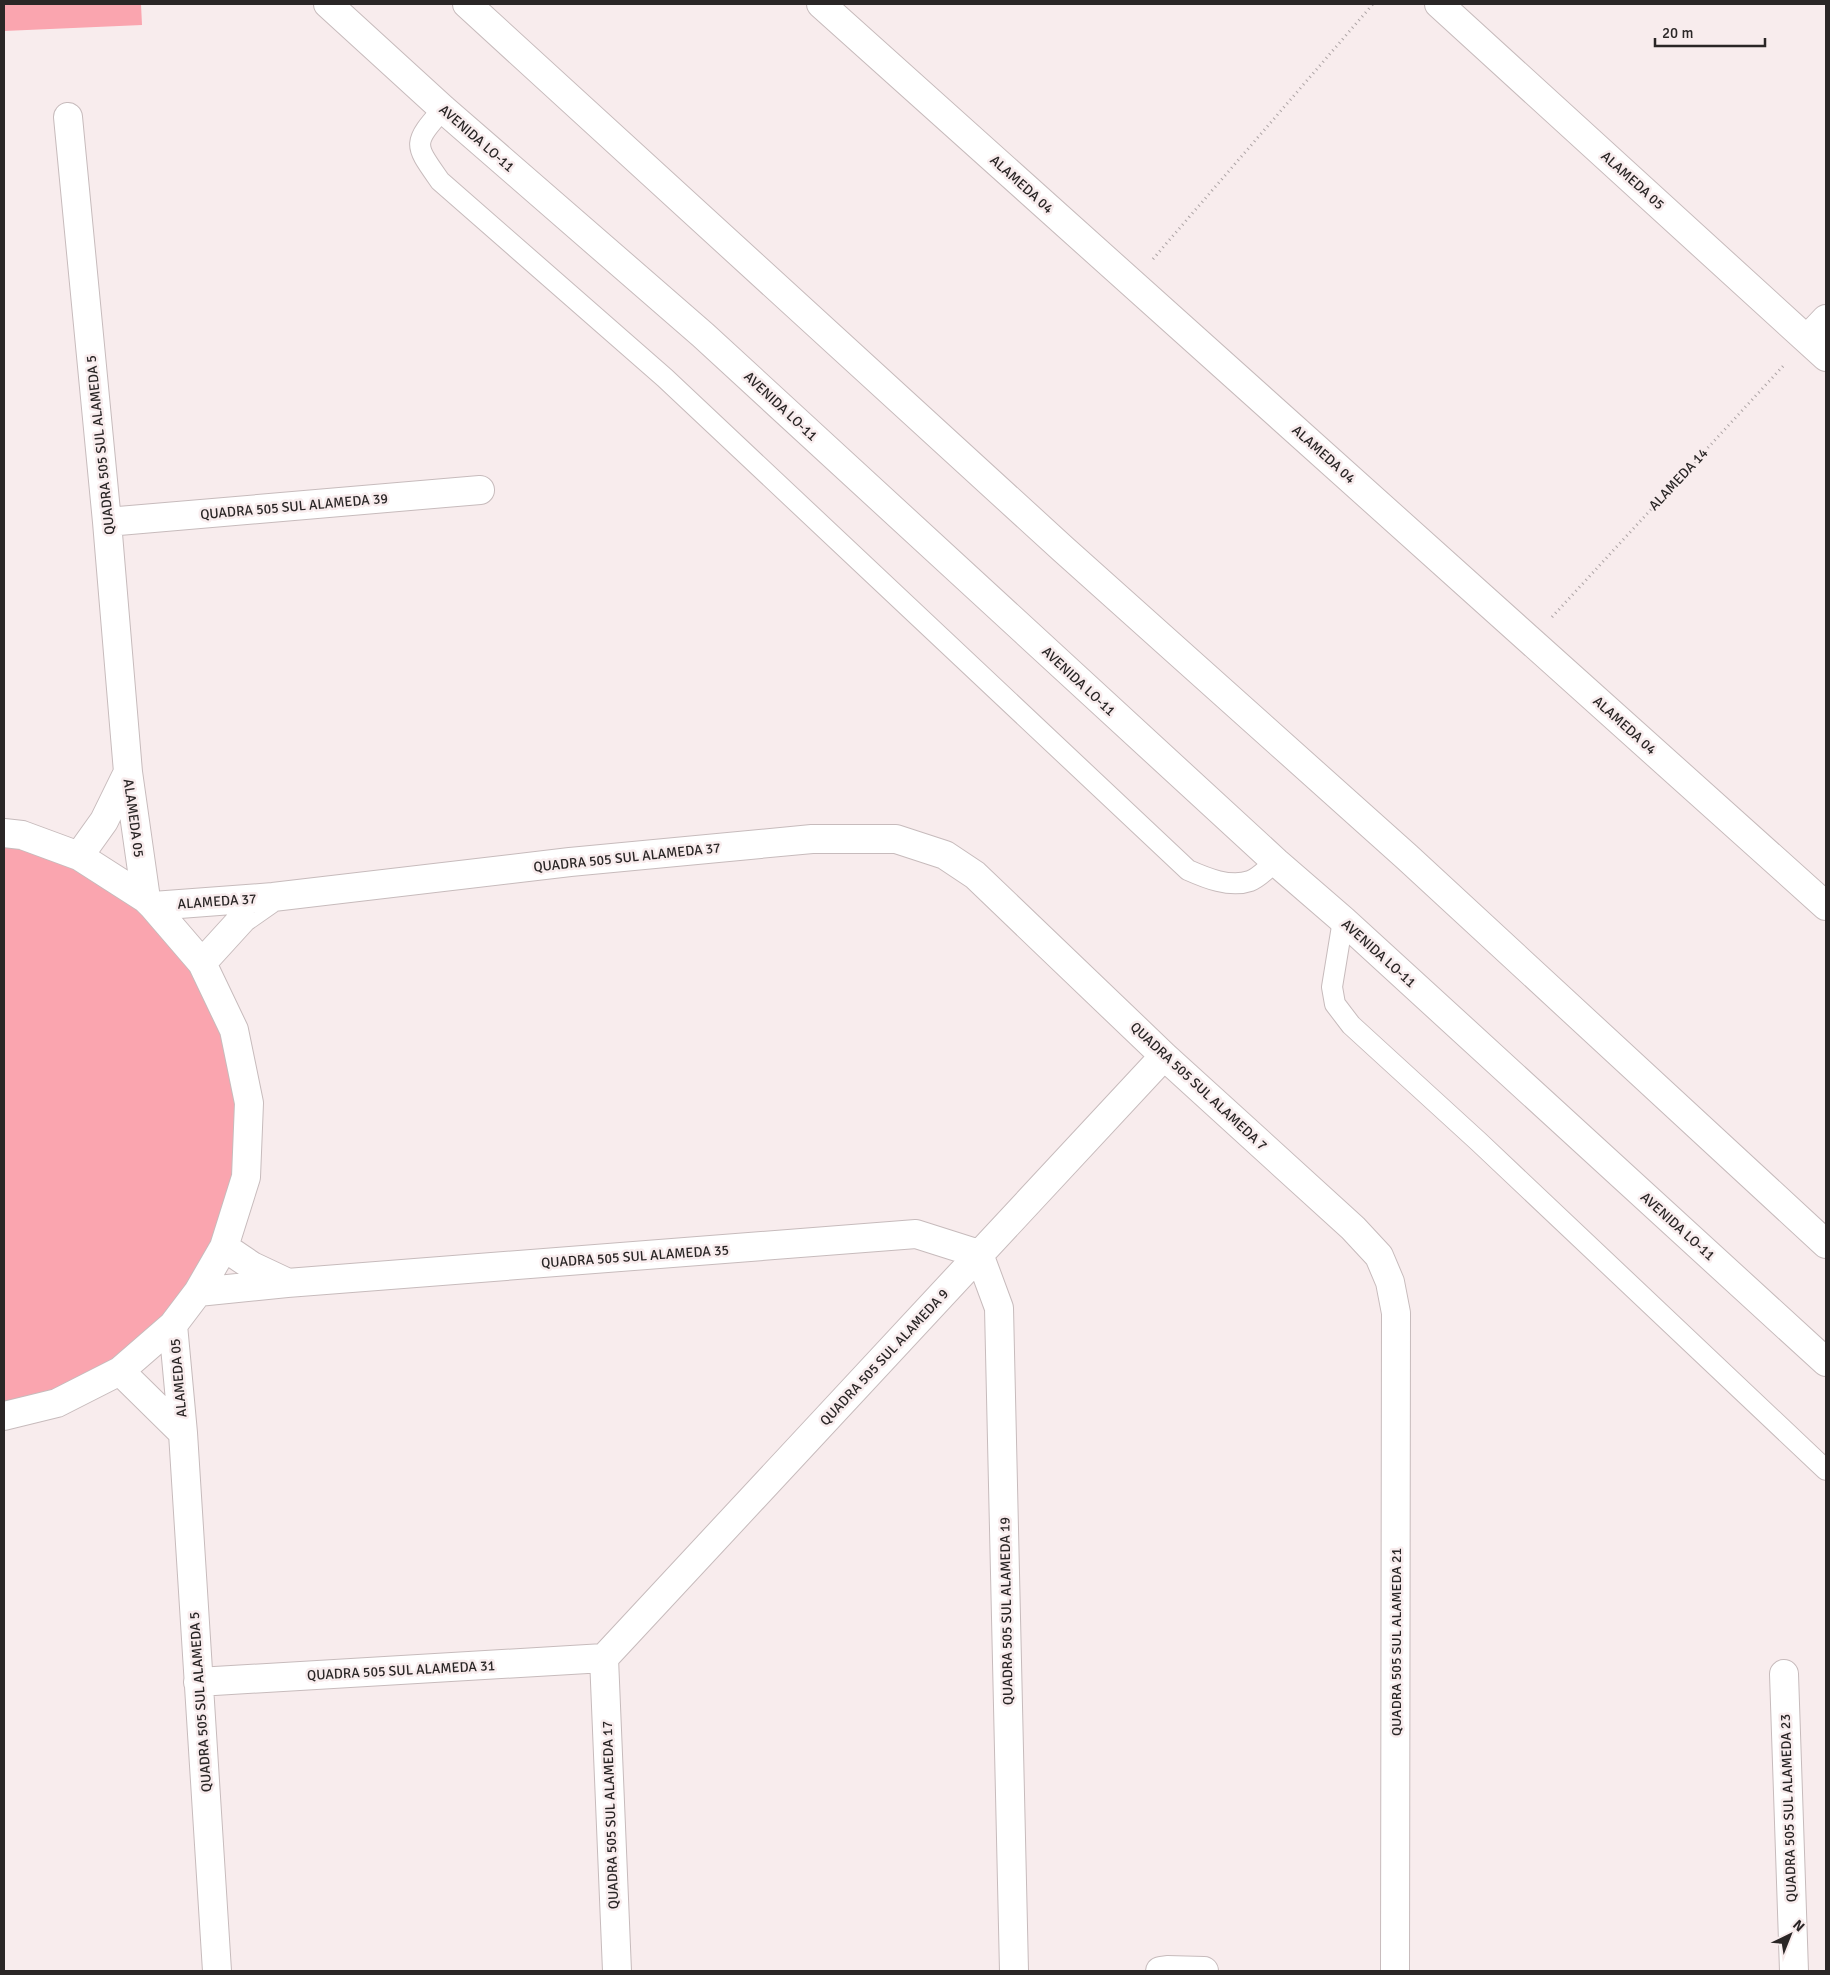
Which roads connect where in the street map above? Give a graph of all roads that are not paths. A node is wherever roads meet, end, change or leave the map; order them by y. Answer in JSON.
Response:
{"nodes":[{"id":1,"x":328,"y":4,"type":"edge"},
{"id":2,"x":467,"y":4,"type":"edge"},
{"id":3,"x":821,"y":4,"type":"edge"},
{"id":4,"x":1439,"y":4,"type":"edge"},
{"id":5,"x":443,"y":109,"type":"junction"},
{"id":6,"x":68,"y":118,"type":"dead end"},
{"id":7,"x":1826,"y":319,"type":"edge"},
{"id":8,"x":1817,"y":348,"type":"edge"},
{"id":9,"x":480,"y":490,"type":"dead end"},
{"id":10,"x":107,"y":522,"type":"junction"},
{"id":11,"x":128,"y":772,"type":"junction"},
{"id":12,"x":4,"y":833,"type":"edge"},
{"id":13,"x":79,"y":856,"type":"junction"},
{"id":14,"x":1276,"y":862,"type":"junction"},
{"id":15,"x":975,"y":875,"type":"joint"},
{"id":16,"x":273,"y":897,"type":"junction"},
{"id":17,"x":150,"y":902,"type":"junction"},
{"id":18,"x":1826,"y":906,"type":"edge"},
{"id":19,"x":1343,"y":920,"type":"junction"},
{"id":20,"x":202,"y":963,"type":"junction"},
{"id":21,"x":1164,"y":1056,"type":"junction"},
{"id":22,"x":1826,"y":1244,"type":"edge"},
{"id":23,"x":224,"y":1247,"type":"junction"},
{"id":24,"x":979,"y":1254,"type":"junction"},
{"id":25,"x":287,"y":1283,"type":"junction"},
{"id":26,"x":198,"y":1292,"type":"junction"},
{"id":27,"x":1396,"y":1313,"type":"joint"},
{"id":28,"x":173,"y":1325,"type":"junction"},
{"id":29,"x":1826,"y":1362,"type":"edge"},
{"id":30,"x":120,"y":1371,"type":"junction"},
{"id":31,"x":4,"y":1416,"type":"edge"},
{"id":32,"x":183,"y":1433,"type":"junction"},
{"id":33,"x":1826,"y":1470,"type":"edge"},
{"id":34,"x":604,"y":1658,"type":"junction"},
{"id":35,"x":1784,"y":1674,"type":"dead end"},
{"id":36,"x":198,"y":1682,"type":"junction"},
{"id":37,"x":217,"y":1971,"type":"edge"},
{"id":38,"x":617,"y":1971,"type":"edge"},
{"id":39,"x":1014,"y":1971,"type":"edge"},
{"id":40,"x":1160,"y":1971,"type":"edge"},
{"id":41,"x":1204,"y":1971,"type":"edge"},
{"id":42,"x":1395,"y":1971,"type":"edge"},
{"id":43,"x":1794,"y":1971,"type":"edge"}],
"edges":[{"from":1,"to":5,"type":"street","name":"AVENIDA LO-11"},
{"from":2,"to":22,"type":"street"},
{"from":3,"to":18,"type":"street","name":"ALAMEDA 04"},
{"from":4,"to":8,"type":"street","name":"ALAMEDA 05"},
{"from":5,"to":14,"type":"street","name":"AVENIDA LO-11"},
{"from":5,"to":14,"type":"lane"},
{"from":6,"to":10,"type":"street","name":"QUADRA 505 SUL ALAMEDA 5"},
{"from":7,"to":8,"type":"street"},
{"from":9,"to":10,"type":"street","name":"QUADRA 505 SUL ALAMEDA 39"},
{"from":10,"to":11,"type":"street","name":"QUADRA 505 SUL ALAMEDA 5"},
{"from":11,"to":13,"type":"street","name":"ALAMEDA 05"},
{"from":11,"to":17,"type":"street","name":"ALAMEDA 05"},
{"from":12,"to":13,"type":"street"},
{"from":13,"to":17,"type":"street"},
{"from":14,"to":19,"type":"street","name":"AVENIDA LO-11"},
{"from":15,"to":16,"type":"street","name":"QUADRA 505 SUL ALAMEDA 37"},
{"from":15,"to":21,"type":"street","name":"QUADRA 505 SUL ALAMEDA 7"},
{"from":16,"to":17,"type":"street","name":"ALAMEDA 37"},
{"from":16,"to":20,"type":"street","name":"ALAMEDA 37"},
{"from":17,"to":20,"type":"street"},
{"from":19,"to":29,"type":"street","name":"AVENIDA LO-11"},
{"from":19,"to":33,"type":"lane"},
{"from":20,"to":23,"type":"street"},
{"from":21,"to":24,"type":"street","name":"QUADRA 505 SUL ALAMEDA 9"},
{"from":21,"to":27,"type":"street","name":"QUADRA 505 SUL ALAMEDA 7"},
{"from":23,"to":25,"type":"street"},
{"from":23,"to":26,"type":"street"},
{"from":24,"to":25,"type":"street","name":"QUADRA 505 SUL ALAMEDA 35"},
{"from":24,"to":34,"type":"street","name":"QUADRA 505 SUL ALAMEDA 9"},
{"from":24,"to":39,"type":"street","name":"QUADRA 505 SUL ALAMEDA 19"},
{"from":25,"to":26,"type":"street","name":"QUADRA 505 SUL ALAMEDA 35"},
{"from":26,"to":28,"type":"street"},
{"from":27,"to":42,"type":"street","name":"QUADRA 505 SUL ALAMEDA 21"},
{"from":28,"to":30,"type":"street"},
{"from":28,"to":32,"type":"street","name":"ALAMEDA 05"},
{"from":30,"to":31,"type":"street"},
{"from":30,"to":32,"type":"street","name":"ALAMEDA 05"},
{"from":32,"to":36,"type":"street","name":"QUADRA 505 SUL ALAMEDA 5"},
{"from":34,"to":36,"type":"street","name":"QUADRA 505 SUL ALAMEDA 31"},
{"from":34,"to":38,"type":"street","name":"QUADRA 505 SUL ALAMEDA 17"},
{"from":35,"to":43,"type":"street","name":"QUADRA 505 SUL ALAMEDA 23"},
{"from":36,"to":37,"type":"street","name":"QUADRA 505 SUL ALAMEDA 5"},
{"from":40,"to":41,"type":"street"}]}
